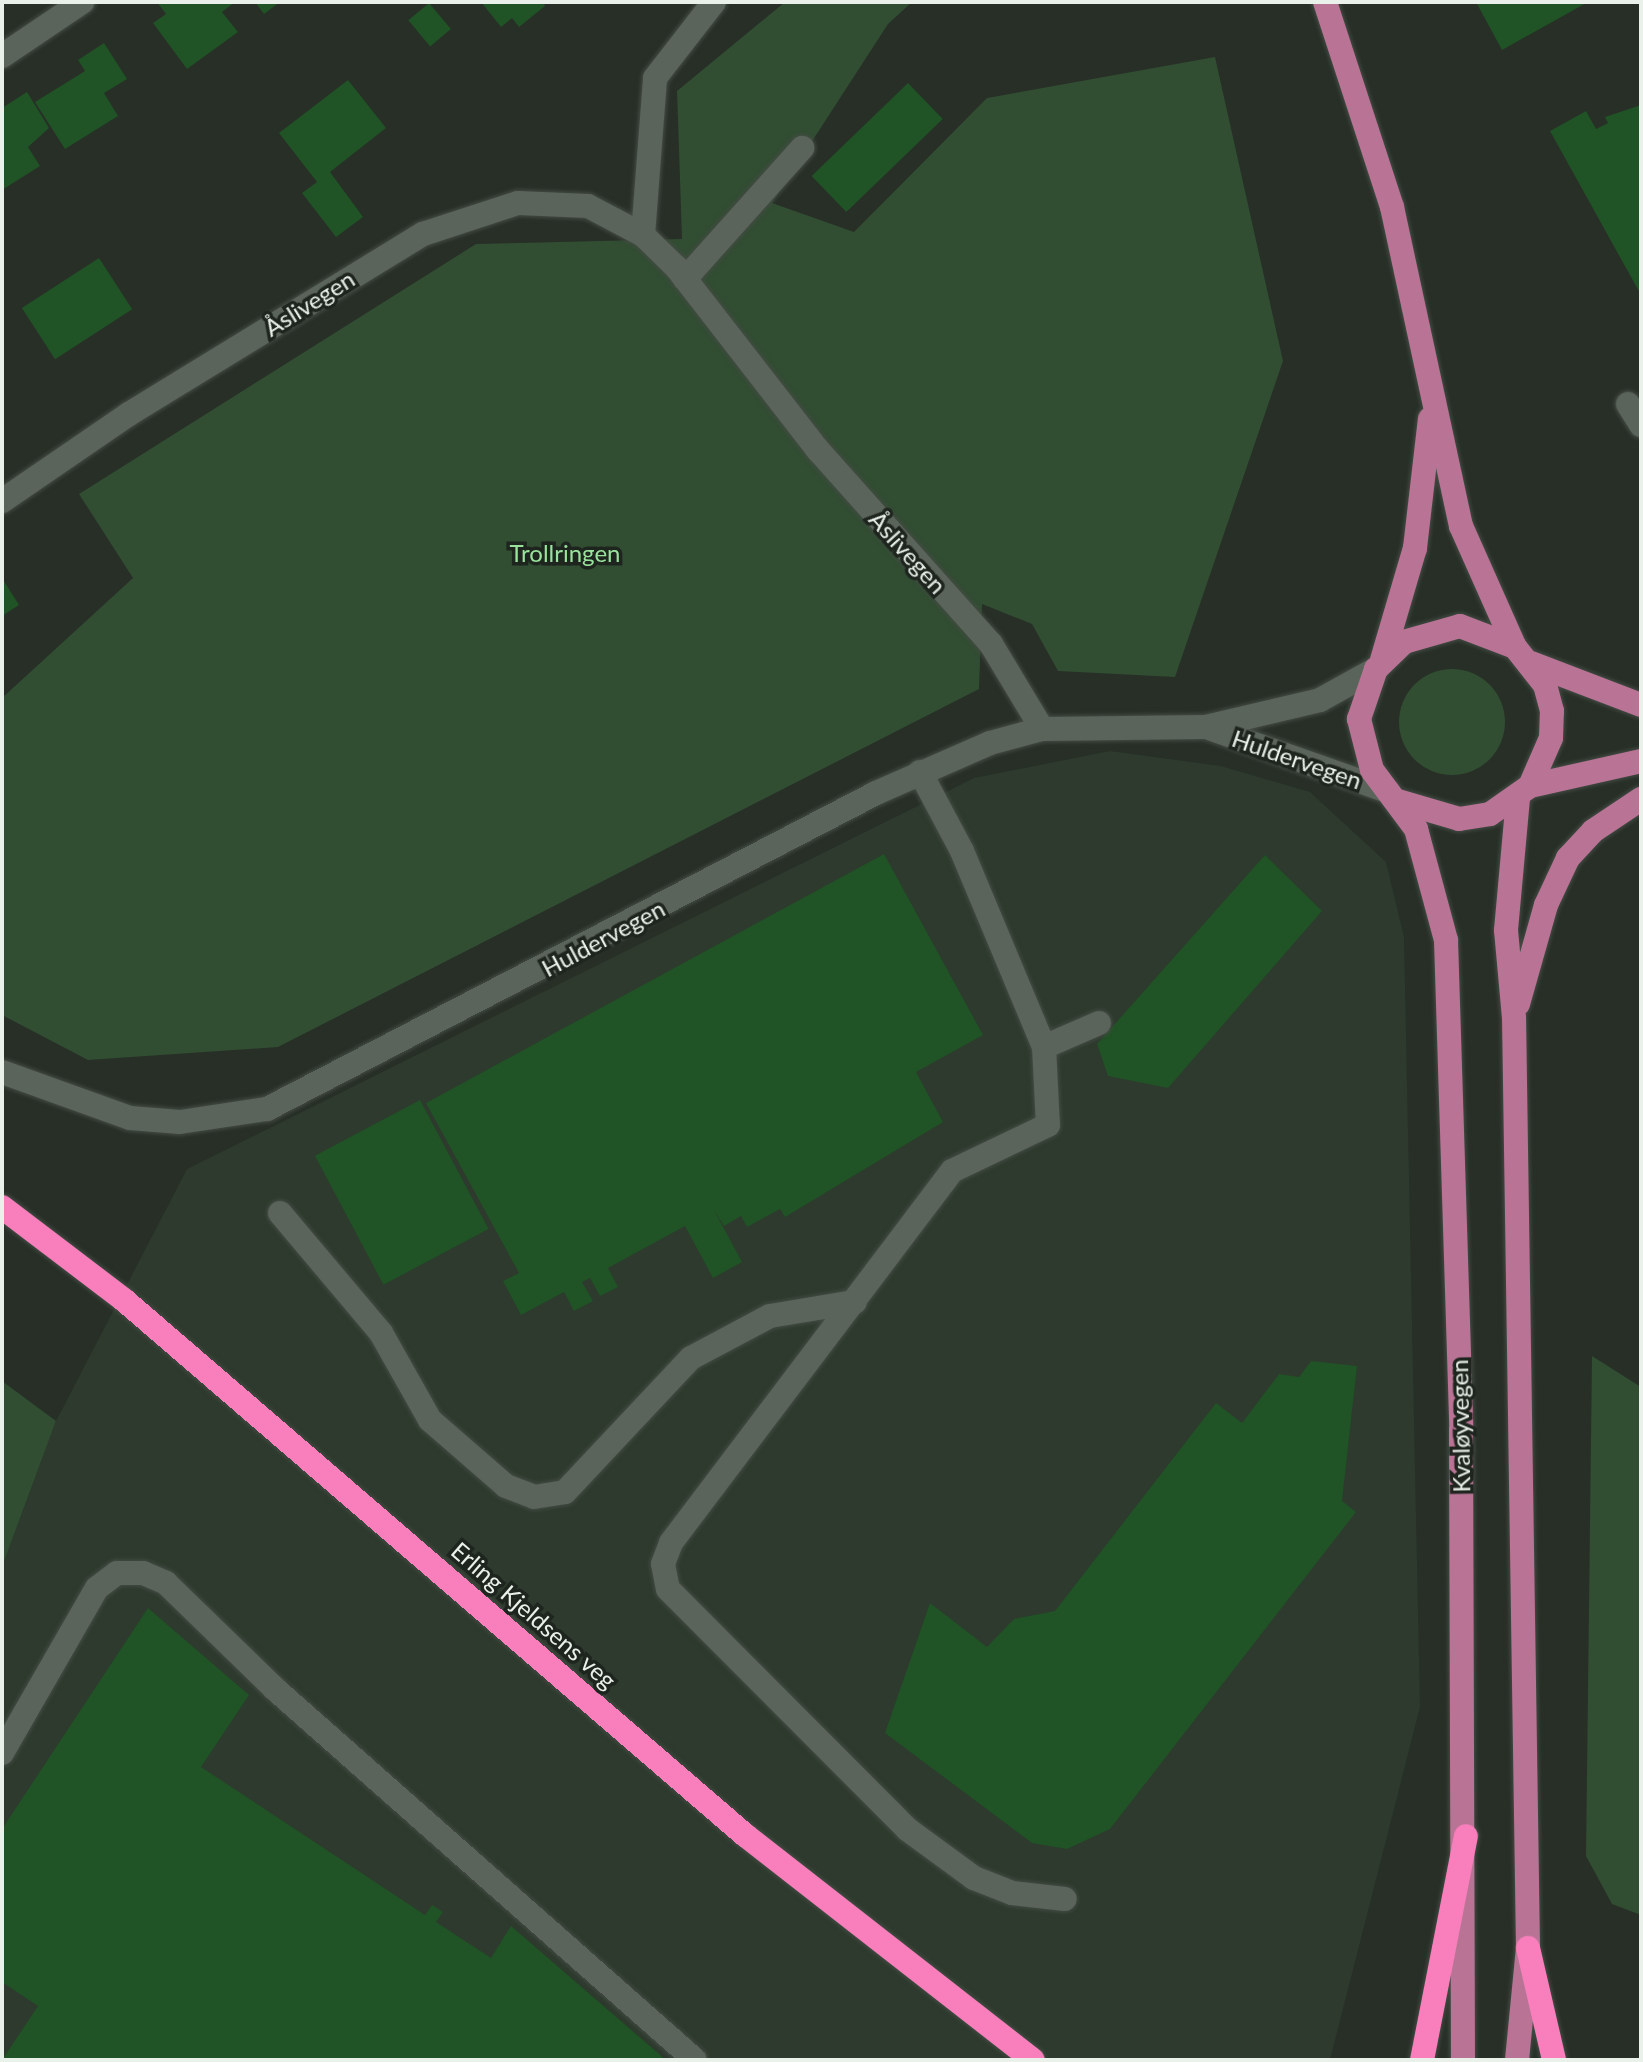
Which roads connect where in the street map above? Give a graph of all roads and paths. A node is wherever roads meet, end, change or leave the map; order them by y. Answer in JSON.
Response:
{"nodes":[{"id":1,"x":82,"y":2,"type":"edge"},
{"id":2,"x":714,"y":2,"type":"edge"},
{"id":3,"x":1325,"y":2,"type":"edge"},
{"id":4,"x":2,"y":56,"type":"edge"},
{"id":5,"x":802,"y":148,"type":"dead end"},
{"id":6,"x":643,"y":235,"type":"junction"},
{"id":7,"x":685,"y":279,"type":"junction"},
{"id":8,"x":1628,"y":404,"type":"dead end"},
{"id":9,"x":1432,"y":409,"type":"junction"},
{"id":10,"x":1641,"y":425,"type":"edge"},
{"id":11,"x":2,"y":501,"type":"edge"},
{"id":12,"x":1523,"y":655,"type":"junction"},
{"id":13,"x":1379,"y":665,"type":"junction"},
{"id":14,"x":1641,"y":705,"type":"edge"},
{"id":15,"x":1206,"y":727,"type":"junction"},
{"id":16,"x":1042,"y":729,"type":"junction"},
{"id":17,"x":1641,"y":761,"type":"edge"},
{"id":18,"x":920,"y":772,"type":"junction"},
{"id":19,"x":1524,"y":792,"type":"junction"},
{"id":20,"x":1393,"y":796,"type":"junction"},
{"id":21,"x":1641,"y":799,"type":"edge"},
{"id":22,"x":1514,"y":1018,"type":"junction"},
{"id":23,"x":1099,"y":1023,"type":"dead end"},
{"id":24,"x":1044,"y":1047,"type":"junction"},
{"id":25,"x":2,"y":1072,"type":"edge"},
{"id":26,"x":2,"y":1207,"type":"edge"},
{"id":27,"x":280,"y":1213,"type":"dead end"},
{"id":28,"x":855,"y":1302,"type":"junction"},
{"id":29,"x":2,"y":1753,"type":"edge"},
{"id":30,"x":1466,"y":1836,"type":"junction"},
{"id":31,"x":1065,"y":1899,"type":"dead end"},
{"id":32,"x":1528,"y":1948,"type":"junction"},
{"id":33,"x":695,"y":2060,"type":"edge"},
{"id":34,"x":1033,"y":2060,"type":"edge"},
{"id":35,"x":1422,"y":2060,"type":"edge"},
{"id":36,"x":1463,"y":2060,"type":"edge"},
{"id":37,"x":1517,"y":2060,"type":"edge"},
{"id":38,"x":1554,"y":2060,"type":"edge"}],
"edges":[{"from":1,"to":4,"type":"street"},
{"from":2,"to":6,"type":"street"},
{"from":3,"to":9,"type":"main road"},
{"from":5,"to":7,"type":"street"},
{"from":6,"to":7,"type":"street","name":"Åslivegen"},
{"from":6,"to":11,"type":"street","name":"Åslivegen"},
{"from":7,"to":16,"type":"street","name":"Åslivegen"},
{"from":8,"to":10,"type":"street"},
{"from":9,"to":12,"type":"main road"},
{"from":9,"to":13,"type":"main road"},
{"from":12,"to":13,"type":"main road"},
{"from":12,"to":14,"type":"main road"},
{"from":12,"to":19,"type":"main road"},
{"from":13,"to":15,"type":"street","name":"Huldervegen"},
{"from":13,"to":20,"type":"main road"},
{"from":15,"to":16,"type":"street","name":"Huldervegen"},
{"from":15,"to":20,"type":"street","name":"Huldervegen"},
{"from":16,"to":18,"type":"street","name":"Huldervegen"},
{"from":17,"to":19,"type":"main road"},
{"from":18,"to":24,"type":"street"},
{"from":18,"to":25,"type":"street","name":"Huldervegen"},
{"from":19,"to":20,"type":"main road"},
{"from":19,"to":22,"type":"main road"},
{"from":20,"to":30,"type":"main road","name":"Kvaløyvegen"},
{"from":21,"to":22,"type":"main road"},
{"from":22,"to":32,"type":"main road"},
{"from":23,"to":24,"type":"street"},
{"from":24,"to":28,"type":"street"},
{"from":26,"to":34,"type":"highway","name":"Erling Kjeldsens veg"},
{"from":27,"to":28,"type":"street"},
{"from":28,"to":31,"type":"street"},
{"from":29,"to":33,"type":"street"},
{"from":30,"to":35,"type":"highway"},
{"from":30,"to":36,"type":"main road","name":"Kvaløyvegen"},
{"from":32,"to":37,"type":"main road"},
{"from":32,"to":38,"type":"highway"}]}
